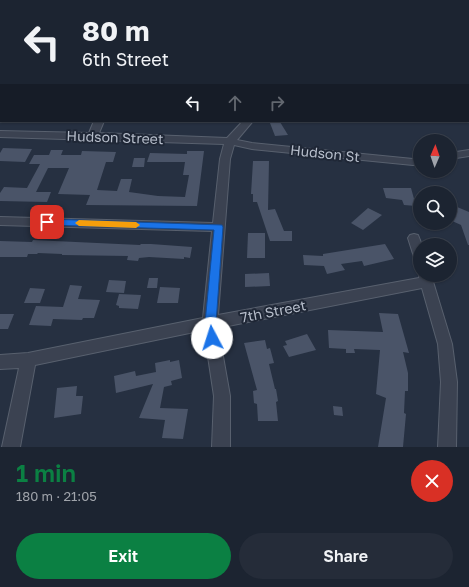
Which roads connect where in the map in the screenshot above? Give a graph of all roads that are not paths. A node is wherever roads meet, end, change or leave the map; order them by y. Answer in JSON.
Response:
{"nodes":[{"id":1,"x":98,"y":122,"type":"edge"},
{"id":2,"x":247,"y":123,"type":"edge"},
{"id":3,"x":0,"y":134,"type":"edge"},
{"id":4,"x":93,"y":136,"type":"junction"},
{"id":5,"x":230,"y":141,"type":"junction"},
{"id":6,"x":469,"y":153,"type":"edge"},
{"id":7,"x":457,"y":155,"type":"edge"},
{"id":8,"x":413,"y":162,"type":"edge"},
{"id":9,"x":0,"y":220,"type":"edge"},
{"id":10,"x":219,"y":227,"type":"junction"},
{"id":11,"x":413,"y":282,"type":"edge"},
{"id":12,"x":427,"y":282,"type":"edge"},
{"id":13,"x":210,"y":323,"type":"junction"},
{"id":14,"x":28,"y":360,"type":"junction"},
{"id":15,"x":0,"y":362,"type":"edge"},
{"id":16,"x":11,"y":447,"type":"edge"},
{"id":17,"x":221,"y":447,"type":"edge"},
{"id":18,"x":448,"y":447,"type":"edge"}],
"edges":[{"from":1,"to":4,"type":"street"},
{"from":2,"to":5,"type":"street"},
{"from":3,"to":4,"type":"street","name":"Hudson Street"},
{"from":4,"to":5,"type":"street","name":"Hudson Street"},
{"from":5,"to":8,"type":"street","name":"Hudson St"},
{"from":5,"to":10,"type":"street"},
{"from":6,"to":7,"type":"street"},
{"from":9,"to":10,"type":"street"},
{"from":10,"to":13,"type":"street"},
{"from":11,"to":13,"type":"street","name":"7th Street"},
{"from":12,"to":18,"type":"street"},
{"from":13,"to":14,"type":"street","name":"7th Street"},
{"from":13,"to":17,"type":"street"},
{"from":14,"to":15,"type":"street","name":"7th Street"},
{"from":14,"to":16,"type":"street"}]}
